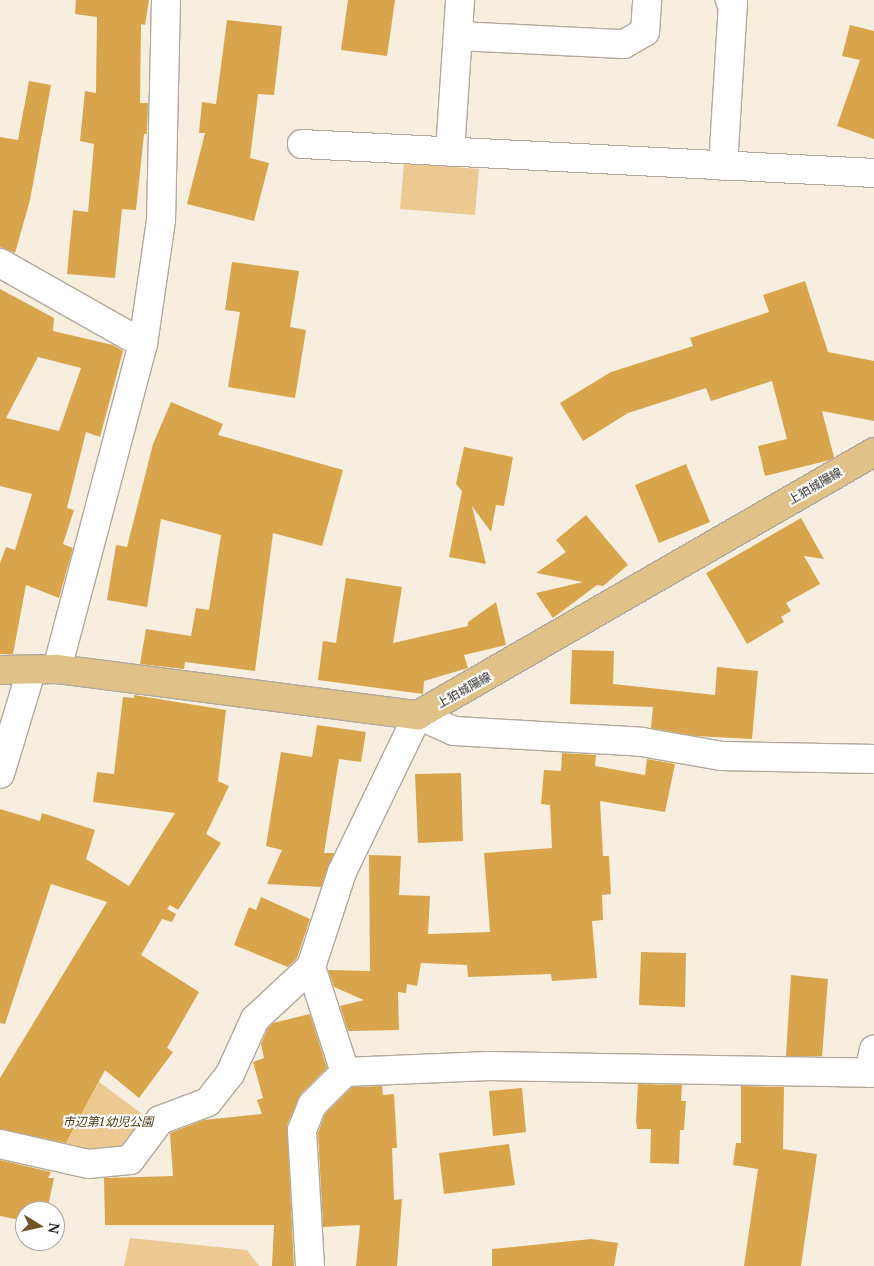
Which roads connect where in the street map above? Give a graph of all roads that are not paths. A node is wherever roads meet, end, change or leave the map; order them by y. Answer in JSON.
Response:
{"nodes":[{"id":1,"x":166,"y":0,"type":"edge"},
{"id":2,"x":460,"y":0,"type":"edge"},
{"id":3,"x":647,"y":0,"type":"edge"},
{"id":4,"x":730,"y":0,"type":"edge"},
{"id":5,"x":458,"y":36,"type":"junction"},
{"id":6,"x":302,"y":144,"type":"dead end"},
{"id":7,"x":450,"y":152,"type":"junction"},
{"id":8,"x":723,"y":166,"type":"junction"},
{"id":9,"x":874,"y":174,"type":"edge"},
{"id":10,"x":0,"y":263,"type":"edge"},
{"id":11,"x":143,"y":344,"type":"junction"},
{"id":12,"x":874,"y":452,"type":"edge"},
{"id":13,"x":0,"y":670,"type":"edge"},
{"id":14,"x":44,"y":670,"type":"junction"},
{"id":15,"x":418,"y":715,"type":"junction"},
{"id":16,"x":874,"y":759,"type":"edge"},
{"id":17,"x":0,"y":774,"type":"edge"},
{"id":18,"x":311,"y":967,"type":"junction"},
{"id":19,"x":872,"y":1065,"type":"edge"},
{"id":20,"x":344,"y":1072,"type":"junction"},
{"id":21,"x":0,"y":1144,"type":"edge"},
{"id":22,"x":310,"y":1266,"type":"edge"}],
"edges":[{"from":1,"to":11,"type":"street"},
{"from":2,"to":5,"type":"street"},
{"from":3,"to":5,"type":"street"},
{"from":4,"to":8,"type":"street"},
{"from":5,"to":7,"type":"street"},
{"from":6,"to":7,"type":"street"},
{"from":7,"to":8,"type":"street"},
{"from":8,"to":9,"type":"street"},
{"from":10,"to":11,"type":"street"},
{"from":11,"to":14,"type":"street"},
{"from":12,"to":15,"type":"main road","name":"上狛城陽線"},
{"from":13,"to":14,"type":"main road"},
{"from":14,"to":15,"type":"main road"},
{"from":14,"to":17,"type":"street"},
{"from":15,"to":16,"type":"street"},
{"from":15,"to":18,"type":"street"},
{"from":18,"to":20,"type":"street"},
{"from":18,"to":21,"type":"street"},
{"from":19,"to":20,"type":"street"},
{"from":20,"to":22,"type":"street"}]}
